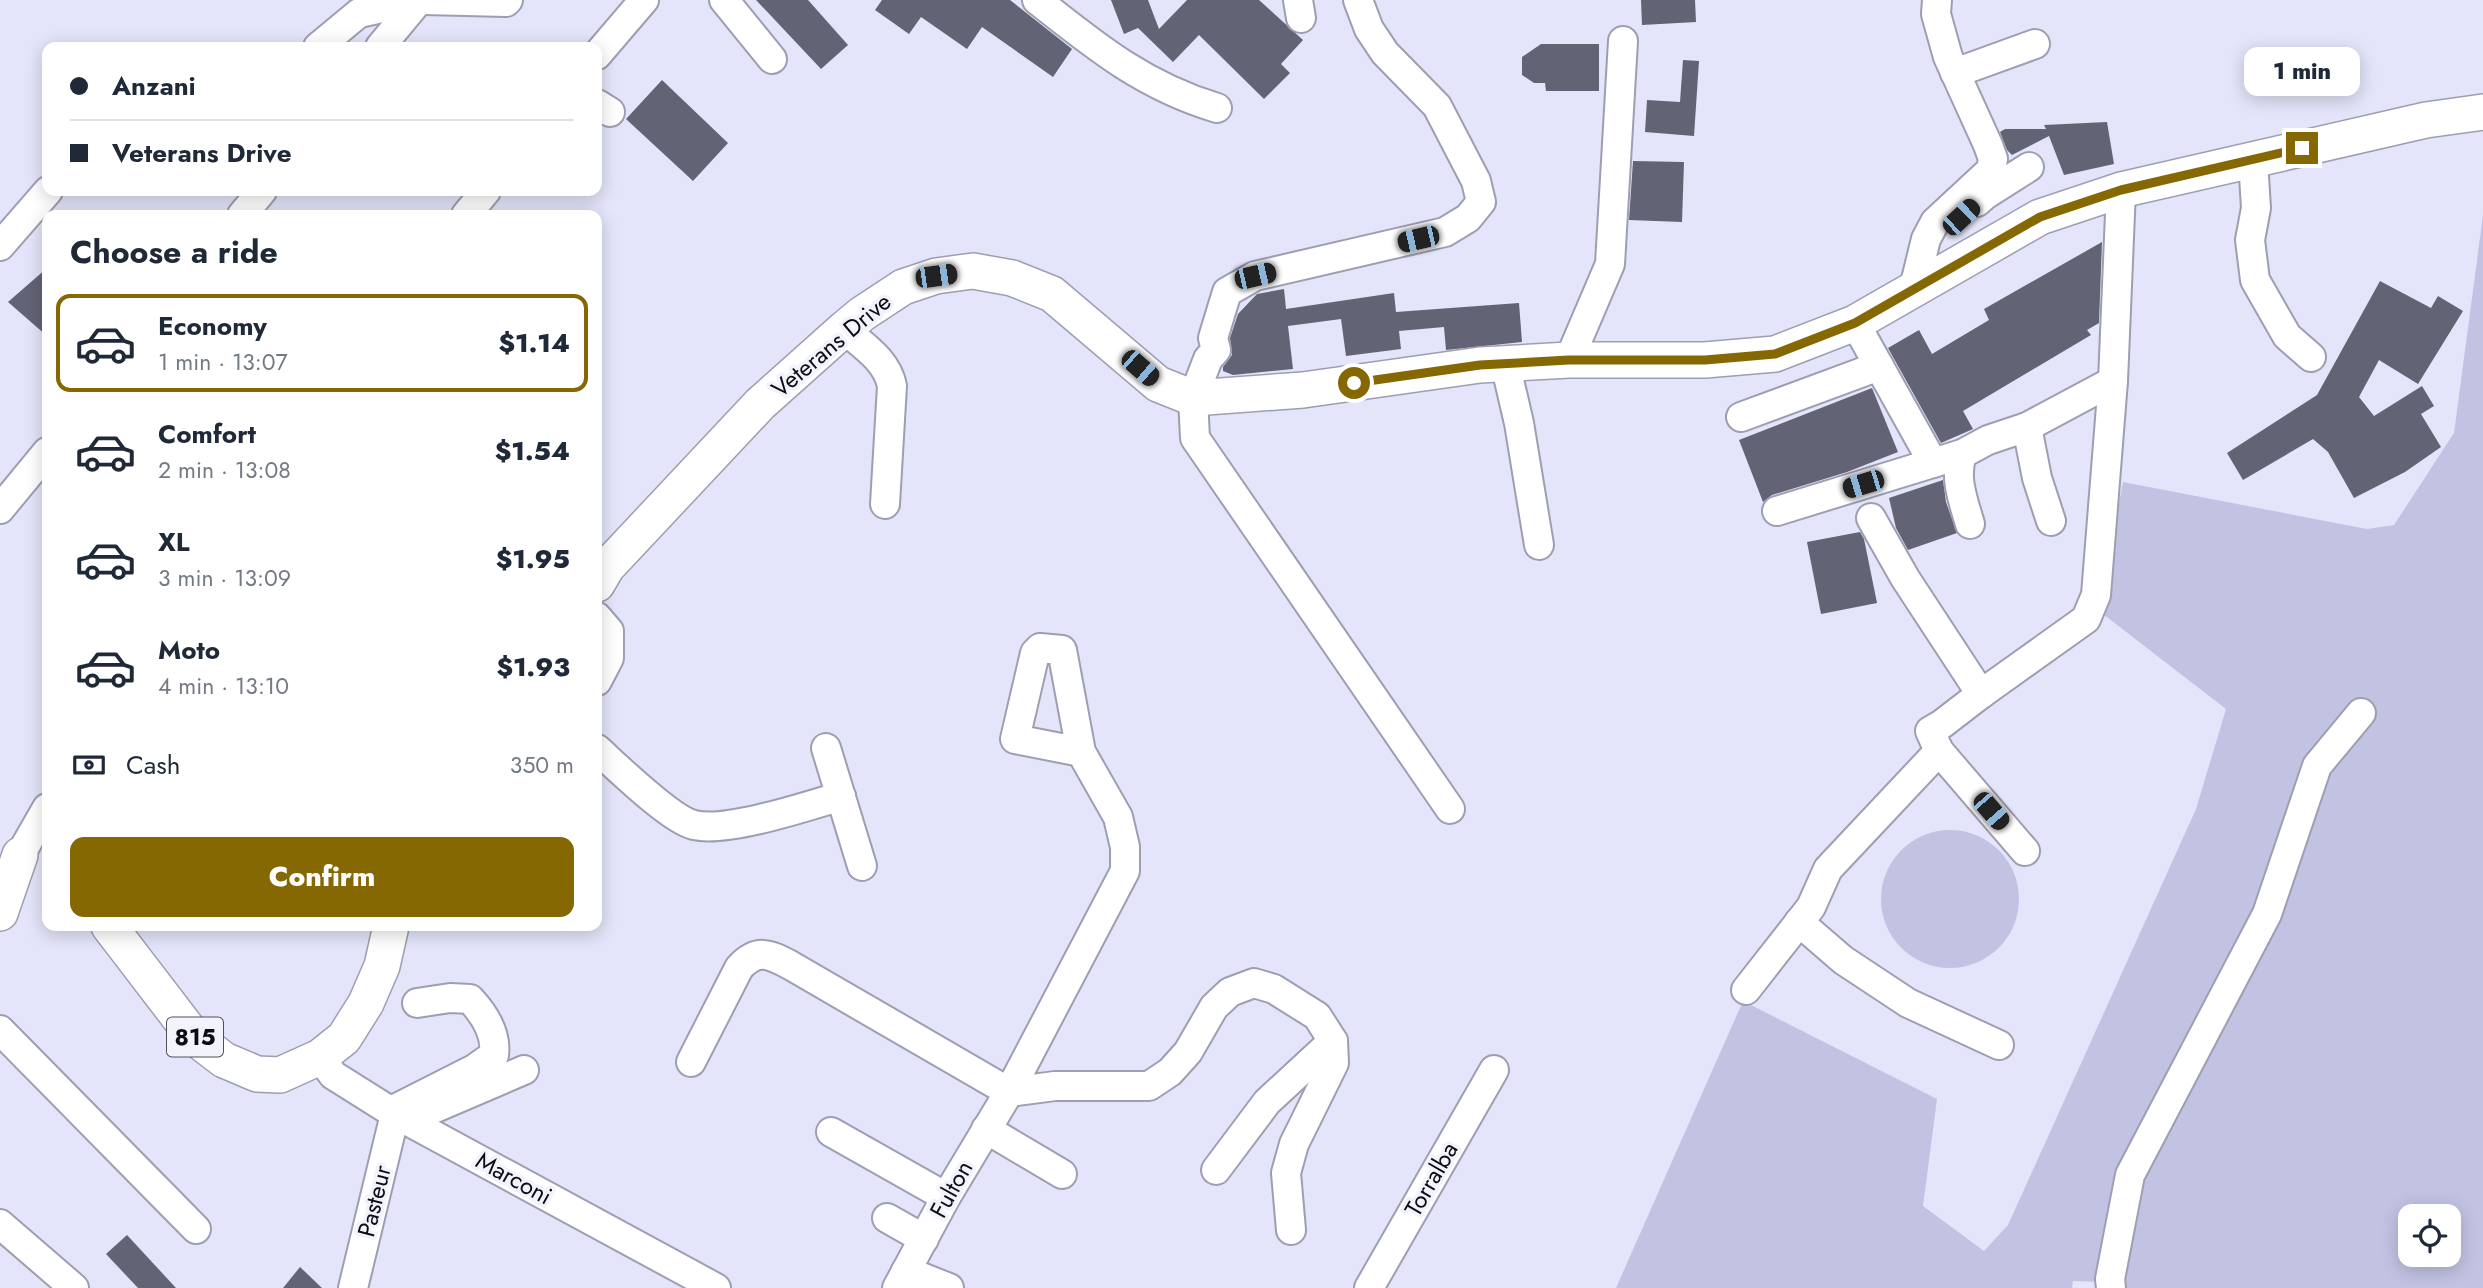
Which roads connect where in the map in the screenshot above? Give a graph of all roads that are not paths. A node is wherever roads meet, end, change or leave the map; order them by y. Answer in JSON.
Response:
{"nodes":[{"id":1,"x":419,"y":0,"type":"edge"},
{"id":2,"x":425,"y":0,"type":"edge"},
{"id":3,"x":644,"y":0,"type":"edge"},
{"id":4,"x":724,"y":0,"type":"edge"},
{"id":5,"x":1037,"y":0,"type":"edge"},
{"id":6,"x":1358,"y":0,"type":"edge"},
{"id":7,"x":1937,"y":0,"type":"edge"},
{"id":8,"x":507,"y":1,"type":"edge"},
{"id":9,"x":1623,"y":41,"type":"dead end"},
{"id":10,"x":323,"y":42,"type":"edge"},
{"id":11,"x":384,"y":42,"type":"edge"},
{"id":12,"x":2035,"y":44,"type":"dead end"},
{"id":13,"x":602,"y":49,"type":"edge"},
{"id":14,"x":772,"y":59,"type":"dead end"},
{"id":15,"x":1955,"y":73,"type":"junction"},
{"id":16,"x":1217,"y":108,"type":"dead end"},
{"id":17,"x":2483,"y":112,"type":"edge"},
{"id":18,"x":2253,"y":160,"type":"junction"},
{"id":19,"x":2029,"y":167,"type":"dead end"},
{"id":20,"x":2121,"y":190,"type":"junction"},
{"id":21,"x":44,"y":196,"type":"edge"},
{"id":22,"x":258,"y":196,"type":"edge"},
{"id":23,"x":482,"y":196,"type":"edge"},
{"id":24,"x":246,"y":210,"type":"edge"},
{"id":25,"x":470,"y":210,"type":"edge"},
{"id":26,"x":0,"y":246,"type":"edge"},
{"id":27,"x":1925,"y":282,"type":"junction"},
{"id":28,"x":1855,"y":323,"type":"junction"},
{"id":29,"x":844,"y":329,"type":"junction"},
{"id":30,"x":2311,"y":357,"type":"dead end"},
{"id":31,"x":1569,"y":360,"type":"junction"},
{"id":32,"x":1505,"y":363,"type":"junction"},
{"id":33,"x":1879,"y":366,"type":"junction"},
{"id":34,"x":2113,"y":381,"type":"junction"},
{"id":35,"x":1183,"y":394,"type":"junction"},
{"id":36,"x":1741,"y":417,"type":"dead end"},
{"id":37,"x":2028,"y":426,"type":"junction"},
{"id":38,"x":1962,"y":454,"type":"junction"},
{"id":39,"x":42,"y":458,"type":"edge"},
{"id":40,"x":1933,"y":463,"type":"junction"},
{"id":41,"x":885,"y":503,"type":"dead end"},
{"id":42,"x":0,"y":509,"type":"edge"},
{"id":43,"x":1777,"y":511,"type":"dead end"},
{"id":44,"x":1871,"y":518,"type":"dead end"},
{"id":45,"x":2051,"y":520,"type":"dead end"},
{"id":46,"x":1970,"y":524,"type":"dead end"},
{"id":47,"x":1539,"y":544,"type":"dead end"},
{"id":48,"x":602,"y":576,"type":"edge"},
{"id":49,"x":602,"y":623,"type":"edge"},
{"id":50,"x":602,"y":671,"type":"edge"},
{"id":51,"x":1981,"y":694,"type":"junction"},
{"id":52,"x":2361,"y":713,"type":"dead end"},
{"id":53,"x":826,"y":748,"type":"dead end"},
{"id":54,"x":1939,"y":751,"type":"junction"},
{"id":55,"x":1081,"y":752,"type":"junction"},
{"id":56,"x":602,"y":753,"type":"edge"},
{"id":57,"x":841,"y":796,"type":"junction"},
{"id":58,"x":1450,"y":809,"type":"dead end"},
{"id":59,"x":42,"y":818,"type":"edge"},
{"id":60,"x":2025,"y":851,"type":"dead end"},
{"id":61,"x":22,"y":857,"type":"edge"},
{"id":62,"x":862,"y":866,"type":"dead end"},
{"id":63,"x":0,"y":913,"type":"edge"},
{"id":64,"x":1799,"y":922,"type":"junction"},
{"id":65,"x":113,"y":931,"type":"edge"},
{"id":66,"x":390,"y":931,"type":"edge"},
{"id":67,"x":1746,"y":990,"type":"dead end"},
{"id":68,"x":417,"y":1003,"type":"dead end"},
{"id":69,"x":0,"y":1030,"type":"edge"},
{"id":70,"x":1333,"y":1041,"type":"junction"},
{"id":71,"x":2000,"y":1045,"type":"dead end"},
{"id":72,"x":320,"y":1057,"type":"junction"},
{"id":73,"x":691,"y":1062,"type":"dead end"},
{"id":74,"x":524,"y":1070,"type":"dead end"},
{"id":75,"x":1494,"y":1070,"type":"dead end"},
{"id":76,"x":1009,"y":1092,"type":"junction"},
{"id":77,"x":398,"y":1115,"type":"junction"},
{"id":78,"x":986,"y":1129,"type":"junction"},
{"id":79,"x":831,"y":1132,"type":"dead end"},
{"id":80,"x":1216,"y":1170,"type":"dead end"},
{"id":81,"x":1062,"y":1174,"type":"dead end"},
{"id":82,"x":946,"y":1197,"type":"junction"},
{"id":83,"x":887,"y":1217,"type":"dead end"},
{"id":84,"x":0,"y":1224,"type":"edge"},
{"id":85,"x":196,"y":1228,"type":"dead end"},
{"id":86,"x":1291,"y":1230,"type":"dead end"},
{"id":87,"x":924,"y":1239,"type":"junction"},
{"id":88,"x":902,"y":1280,"type":"edge"},
{"id":89,"x":74,"y":1288,"type":"edge"},
{"id":90,"x":353,"y":1288,"type":"edge"},
{"id":91,"x":716,"y":1288,"type":"edge"},
{"id":92,"x":949,"y":1288,"type":"edge"},
{"id":93,"x":1369,"y":1288,"type":"edge"},
{"id":94,"x":2111,"y":1288,"type":"edge"}],
"edges":[{"from":1,"to":10,"type":"street"},
{"from":1,"to":11,"type":"street"},
{"from":2,"to":8,"type":"street"},
{"from":3,"to":13,"type":"street"},
{"from":4,"to":14,"type":"street"},
{"from":5,"to":16,"type":"street"},
{"from":6,"to":35,"type":"street"},
{"from":7,"to":15,"type":"street"},
{"from":9,"to":31,"type":"street"},
{"from":12,"to":15,"type":"street"},
{"from":15,"to":27,"type":"street"},
{"from":17,"to":18,"type":"main road"},
{"from":18,"to":20,"type":"main road"},
{"from":18,"to":30,"type":"street"},
{"from":19,"to":27,"type":"street"},
{"from":20,"to":27,"type":"main road"},
{"from":20,"to":34,"type":"street"},
{"from":21,"to":26,"type":"street"},
{"from":22,"to":24,"type":"street"},
{"from":23,"to":25,"type":"street"},
{"from":27,"to":28,"type":"main road"},
{"from":28,"to":31,"type":"main road"},
{"from":28,"to":33,"type":"street"},
{"from":29,"to":35,"type":"main road","name":"Veterans Drive"},
{"from":29,"to":41,"type":"street"},
{"from":29,"to":48,"type":"main road","name":"Veterans Drive"},
{"from":31,"to":32,"type":"main road"},
{"from":32,"to":35,"type":"main road"},
{"from":32,"to":47,"type":"street"},
{"from":33,"to":36,"type":"street"},
{"from":33,"to":40,"type":"street"},
{"from":34,"to":37,"type":"street"},
{"from":34,"to":51,"type":"street"},
{"from":35,"to":58,"type":"street"},
{"from":37,"to":38,"type":"street"},
{"from":37,"to":45,"type":"street"},
{"from":38,"to":40,"type":"street"},
{"from":38,"to":46,"type":"street"},
{"from":39,"to":42,"type":"street"},
{"from":40,"to":43,"type":"street"},
{"from":44,"to":51,"type":"street"},
{"from":49,"to":50,"type":"street"},
{"from":51,"to":54,"type":"street"},
{"from":52,"to":94,"type":"street"},
{"from":53,"to":57,"type":"street"},
{"from":54,"to":60,"type":"street"},
{"from":54,"to":64,"type":"street"},
{"from":55,"to":55,"type":"street","name":"Fulton"},
{"from":55,"to":76,"type":"street","name":"Fulton"},
{"from":56,"to":57,"type":"street"},
{"from":57,"to":62,"type":"street"},
{"from":59,"to":61,"type":"street"},
{"from":61,"to":63,"type":"main road"},
{"from":64,"to":67,"type":"street"},
{"from":64,"to":71,"type":"street"},
{"from":65,"to":72,"type":"main road","number":"815"},
{"from":66,"to":72,"type":"main road","number":"815"},
{"from":68,"to":77,"type":"street"},
{"from":69,"to":85,"type":"street"},
{"from":70,"to":76,"type":"street"},
{"from":70,"to":80,"type":"street"},
{"from":70,"to":86,"type":"street"},
{"from":72,"to":77,"type":"street","name":"Marconi"},
{"from":73,"to":76,"type":"street"},
{"from":74,"to":77,"type":"street"},
{"from":75,"to":93,"type":"street","name":"Torralba"},
{"from":76,"to":78,"type":"street","name":"Fulton"},
{"from":77,"to":90,"type":"street","name":"Pasteur"},
{"from":77,"to":91,"type":"street","name":"Marconi"},
{"from":78,"to":81,"type":"street"},
{"from":78,"to":82,"type":"street","name":"Fulton"},
{"from":79,"to":82,"type":"street"},
{"from":82,"to":87,"type":"street","name":"Fulton"},
{"from":83,"to":87,"type":"street"},
{"from":84,"to":89,"type":"street"},
{"from":87,"to":88,"type":"street","name":"Fulton"},
{"from":88,"to":92,"type":"street"}]}
